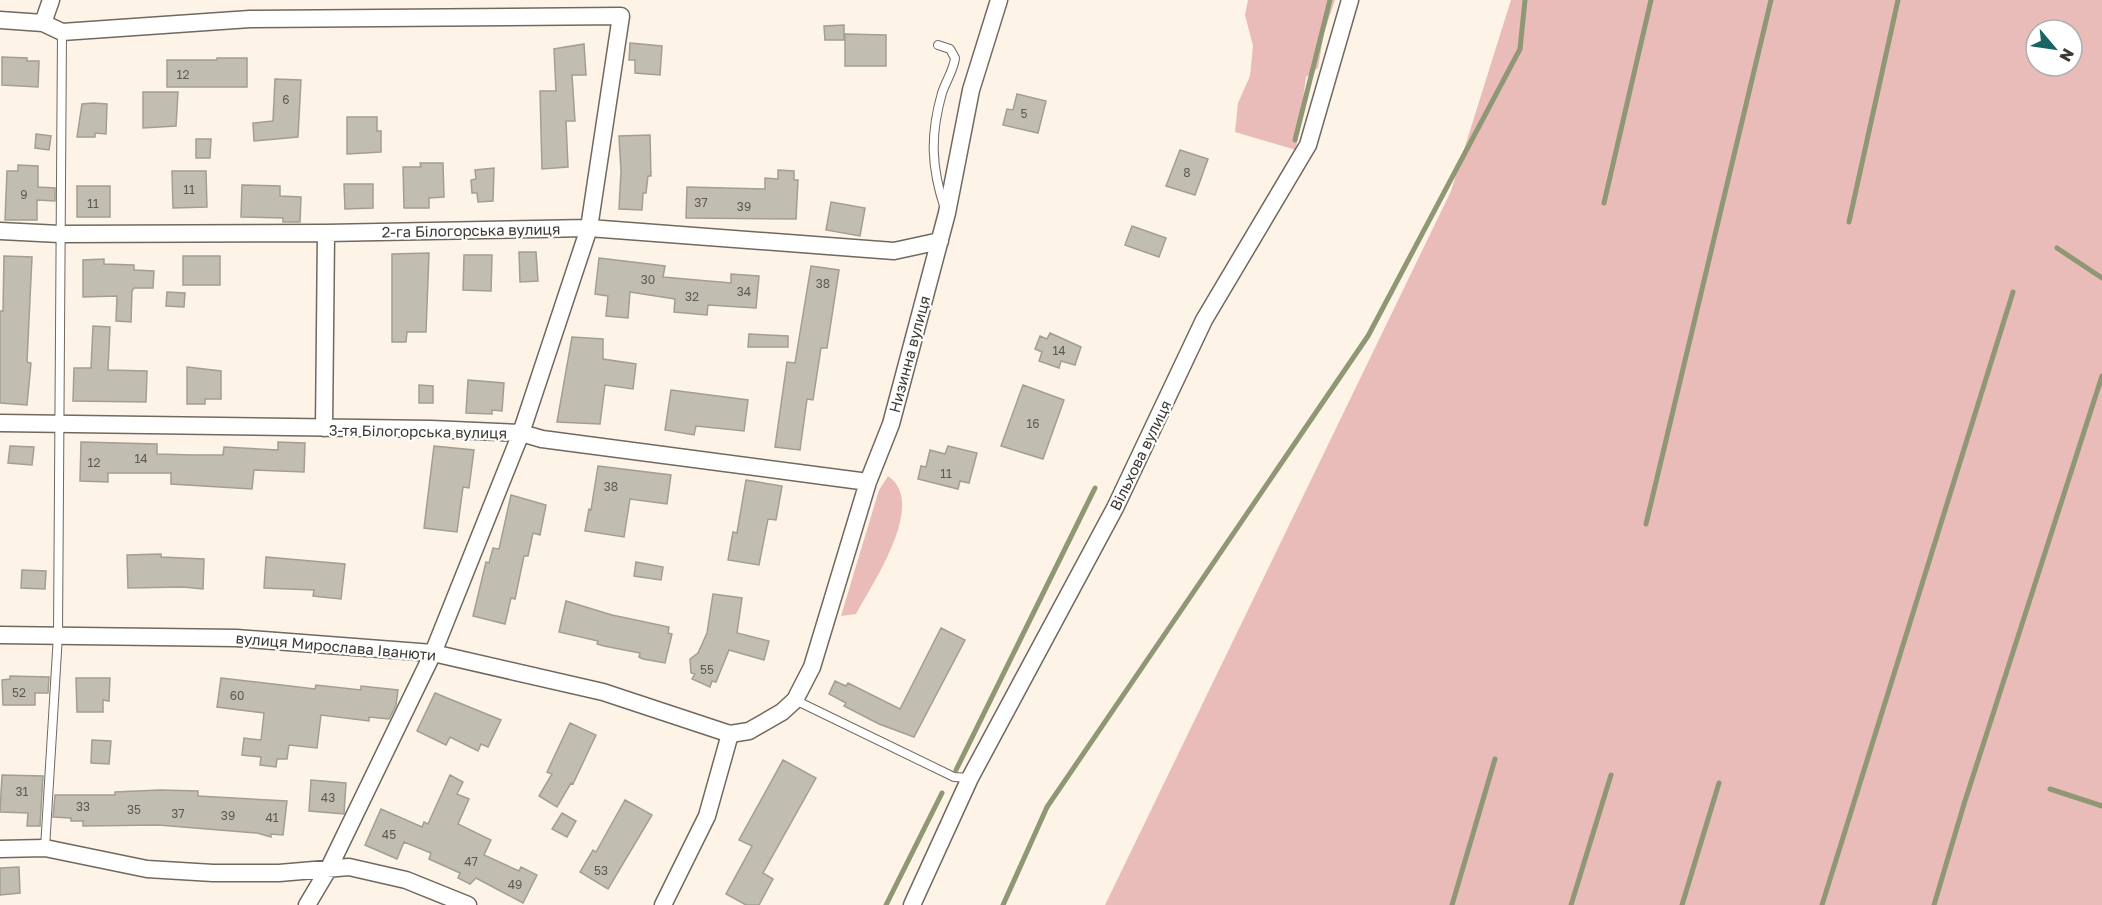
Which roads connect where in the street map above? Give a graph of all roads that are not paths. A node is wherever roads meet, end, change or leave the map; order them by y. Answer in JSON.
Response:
{"nodes":[{"id":1,"x":51,"y":0,"type":"edge"},
{"id":2,"x":999,"y":0,"type":"edge"},
{"id":3,"x":1350,"y":0,"type":"edge"},
{"id":4,"x":0,"y":20,"type":"edge"},
{"id":5,"x":43,"y":24,"type":"junction"},
{"id":6,"x":62,"y":32,"type":"junction"},
{"id":7,"x":938,"y":45,"type":"dead end"},
{"id":8,"x":947,"y":213,"type":"junction"},
{"id":9,"x":589,"y":228,"type":"junction"},
{"id":10,"x":0,"y":231,"type":"edge"},
{"id":11,"x":326,"y":233,"type":"junction"},
{"id":12,"x":60,"y":234,"type":"junction"},
{"id":13,"x":940,"y":241,"type":"junction"},
{"id":14,"x":0,"y":423,"type":"edge"},
{"id":15,"x":59,"y":425,"type":"junction"},
{"id":16,"x":324,"y":428,"type":"junction"},
{"id":17,"x":521,"y":433,"type":"junction"},
{"id":18,"x":868,"y":482,"type":"junction"},
{"id":19,"x":58,"y":635,"type":"junction"},
{"id":20,"x":0,"y":636,"type":"edge"},
{"id":21,"x":433,"y":653,"type":"junction"},
{"id":22,"x":795,"y":700,"type":"junction"},
{"id":23,"x":730,"y":734,"type":"junction"},
{"id":24,"x":970,"y":778,"type":"junction"},
{"id":25,"x":45,"y":848,"type":"junction"},
{"id":26,"x":0,"y":849,"type":"edge"},
{"id":27,"x":329,"y":868,"type":"junction"},
{"id":28,"x":307,"y":905,"type":"edge"},
{"id":29,"x":468,"y":905,"type":"edge"},
{"id":30,"x":663,"y":905,"type":"edge"},
{"id":31,"x":912,"y":905,"type":"edge"}],
"edges":[{"from":1,"to":5,"type":"street"},
{"from":2,"to":8,"type":"street","name":"Низинна вулиця"},
{"from":3,"to":24,"type":"street","name":"Вільхова вулиця"},
{"from":4,"to":5,"type":"street"},
{"from":5,"to":6,"type":"street"},
{"from":6,"to":9,"type":"street"},
{"from":6,"to":12,"type":"lane"},
{"from":7,"to":8,"type":"lane"},
{"from":8,"to":13,"type":"street","name":"Низинна вулиця"},
{"from":9,"to":11,"type":"street","name":"2-га Білогорська вулиця"},
{"from":9,"to":13,"type":"street","name":"2-га Білогорська вулиця"},
{"from":9,"to":17,"type":"street"},
{"from":10,"to":12,"type":"street","name":"2-га Білогорська вулиця"},
{"from":11,"to":12,"type":"street","name":"2-га Білогорська вулиця"},
{"from":11,"to":16,"type":"street"},
{"from":12,"to":15,"type":"lane"},
{"from":13,"to":18,"type":"street","name":"Низинна вулиця"},
{"from":14,"to":15,"type":"street","name":"3-тя Білогорська вулиця"},
{"from":15,"to":16,"type":"street","name":"3-тя Білогорська вулиця"},
{"from":15,"to":19,"type":"lane"},
{"from":16,"to":17,"type":"street","name":"3-тя Білогорська вулиця"},
{"from":17,"to":18,"type":"street","name":"3-тя Білогорська вулиця"},
{"from":17,"to":21,"type":"street"},
{"from":18,"to":22,"type":"street","name":"Низинна вулиця"},
{"from":19,"to":20,"type":"street","name":"вулиця Мирослава Іванюти"},
{"from":19,"to":21,"type":"street","name":"вулиця Мирослава Іванюти"},
{"from":19,"to":25,"type":"lane"},
{"from":21,"to":23,"type":"street","name":"вулиця Мирослава Іванюти"},
{"from":21,"to":27,"type":"street"},
{"from":22,"to":23,"type":"street"},
{"from":22,"to":24,"type":"lane"},
{"from":23,"to":30,"type":"street"},
{"from":24,"to":31,"type":"street","name":"Вільхова вулиця"},
{"from":25,"to":26,"type":"street"},
{"from":25,"to":27,"type":"street"},
{"from":27,"to":28,"type":"street"},
{"from":27,"to":29,"type":"street"}]}
